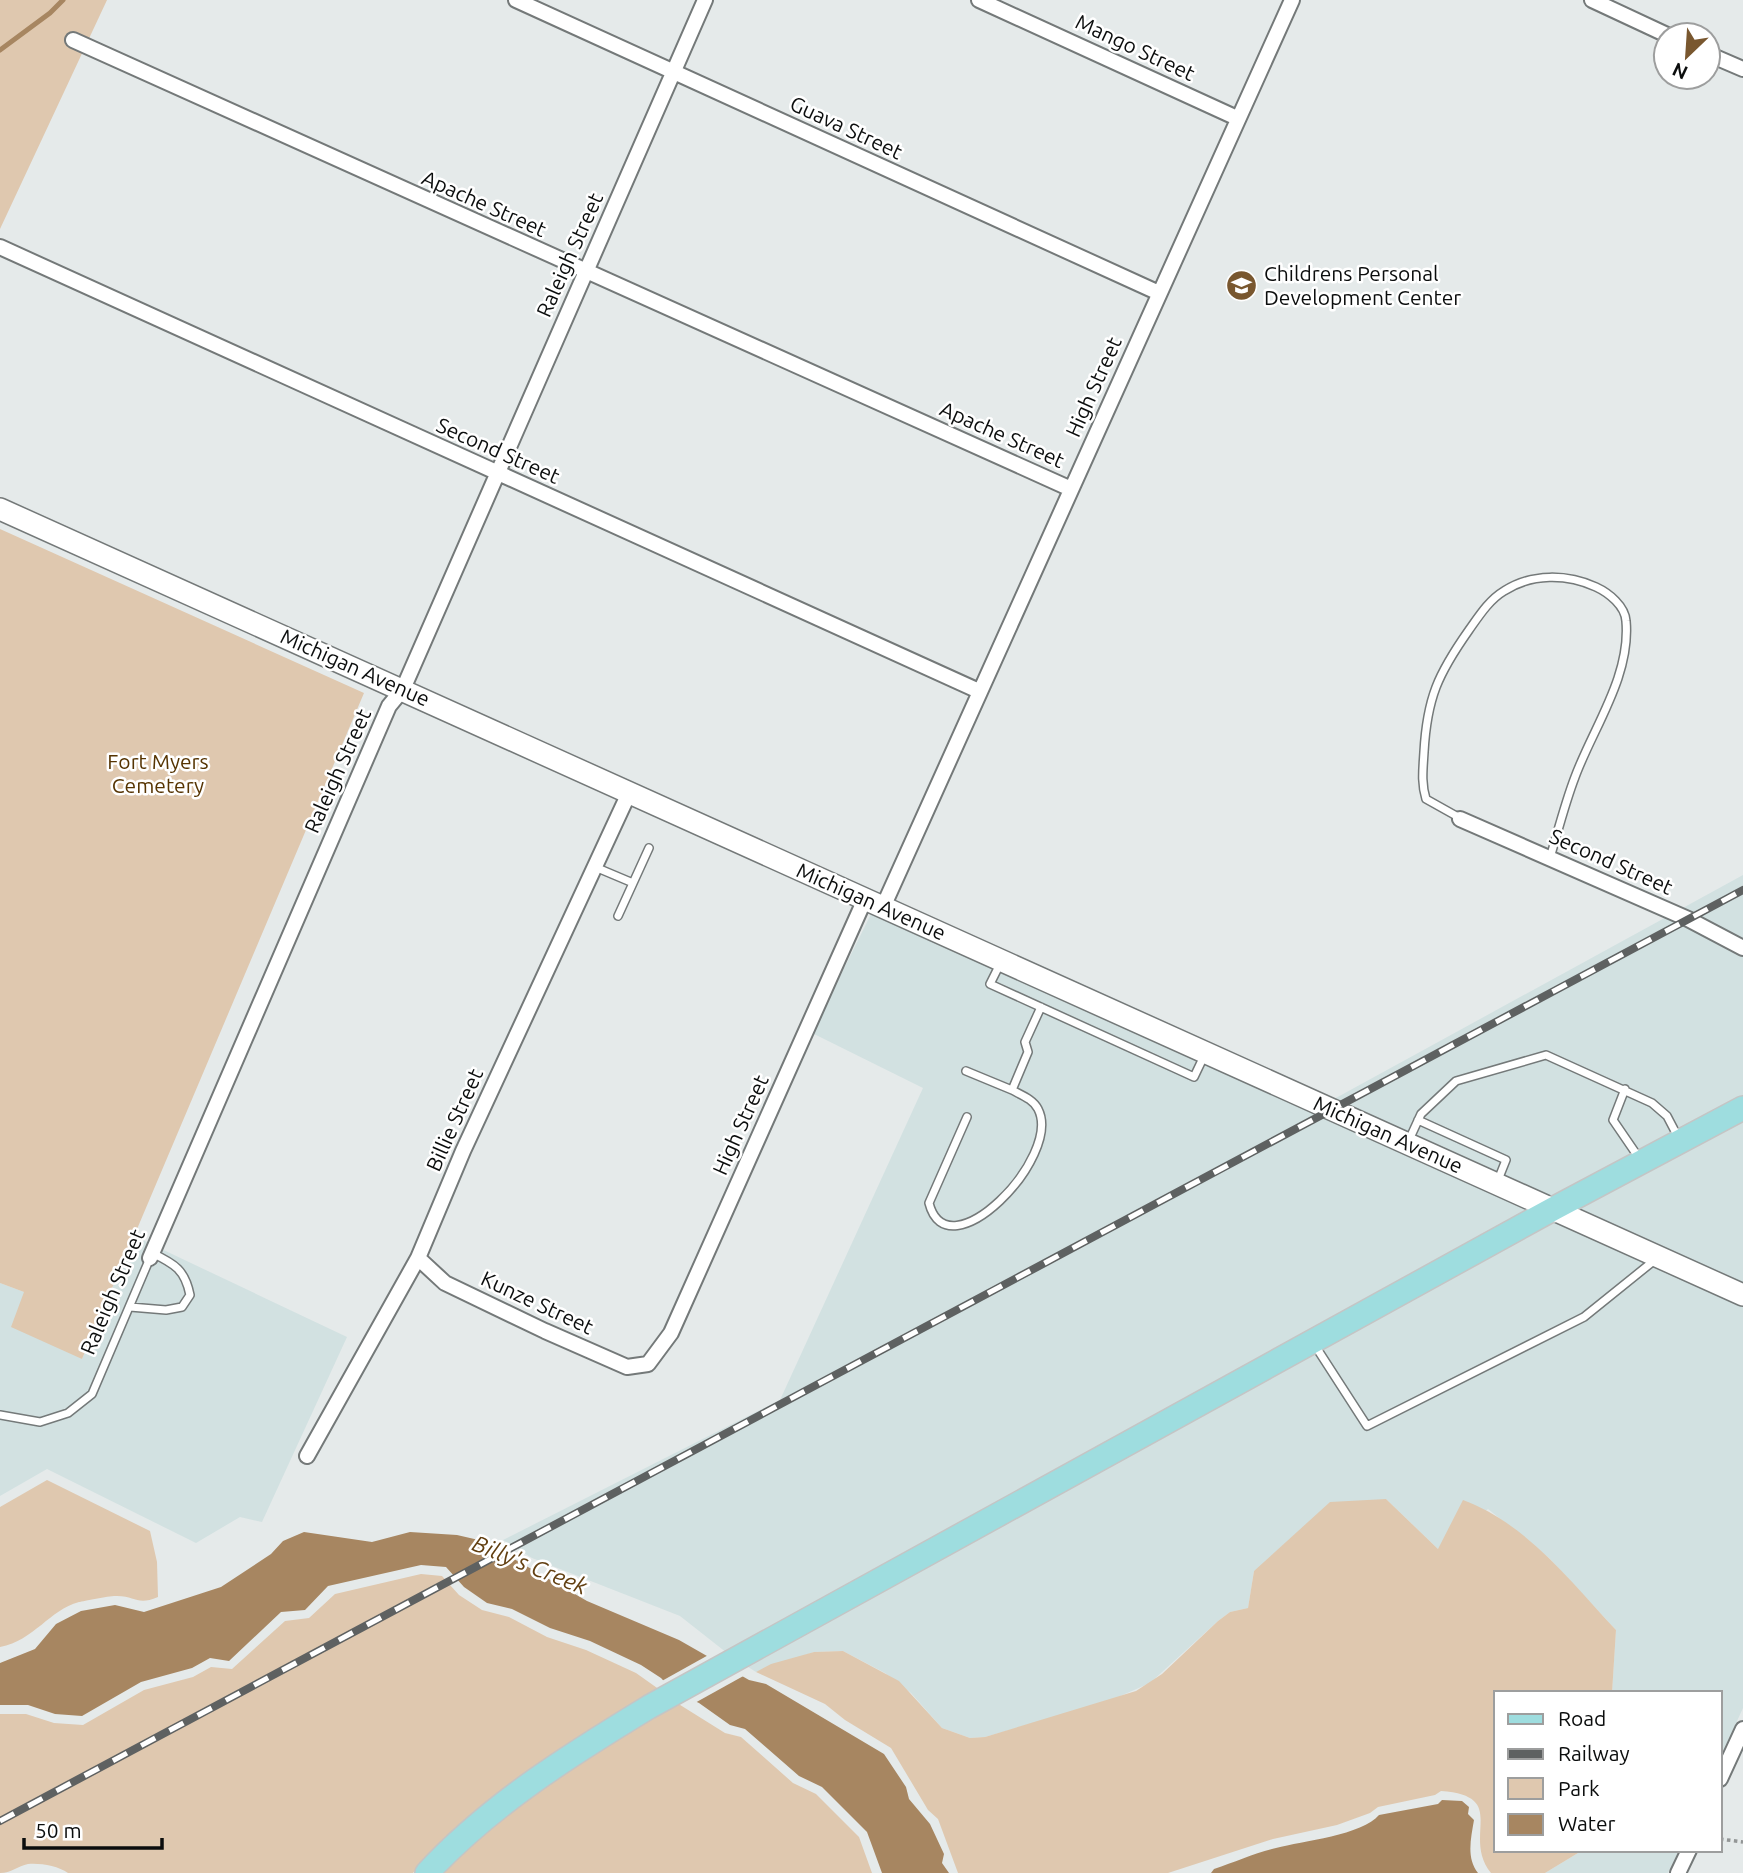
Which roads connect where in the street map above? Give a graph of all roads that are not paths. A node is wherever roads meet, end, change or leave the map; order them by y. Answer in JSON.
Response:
{"nodes":[{"id":1,"x":516,"y":0,"type":"edge"},
{"id":2,"x":705,"y":0,"type":"edge"},
{"id":3,"x":979,"y":0,"type":"edge"},
{"id":4,"x":1292,"y":0,"type":"edge"},
{"id":5,"x":1592,"y":0,"type":"edge"},
{"id":6,"x":1652,"y":28,"type":"edge"},
{"id":7,"x":73,"y":40,"type":"dead end"},
{"id":8,"x":1722,"y":60,"type":"edge"},
{"id":9,"x":1743,"y":69,"type":"edge"},
{"id":10,"x":674,"y":71,"type":"junction"},
{"id":11,"x":1237,"y":117,"type":"junction"},
{"id":12,"x":0,"y":247,"type":"edge"},
{"id":13,"x":586,"y":272,"type":"junction"},
{"id":14,"x":1159,"y":293,"type":"junction"},
{"id":15,"x":497,"y":473,"type":"junction"},
{"id":16,"x":1071,"y":489,"type":"junction"},
{"id":17,"x":0,"y":509,"type":"edge"},
{"id":18,"x":402,"y":689,"type":"junction"},
{"id":19,"x":979,"y":691,"type":"junction"},
{"id":20,"x":629,"y":793,"type":"junction"},
{"id":21,"x":1460,"y":819,"type":"joint"},
{"id":22,"x":649,"y":848,"type":"dead end"},
{"id":23,"x":1550,"y":858,"type":"junction"},
{"id":24,"x":595,"y":867,"type":"junction"},
{"id":25,"x":633,"y":883,"type":"junction"},
{"id":26,"x":874,"y":903,"type":"junction"},
{"id":27,"x":618,"y":916,"type":"dead end"},
{"id":28,"x":1743,"y":948,"type":"edge"},
{"id":29,"x":1001,"y":960,"type":"junction"},
{"id":30,"x":1041,"y":1007,"type":"junction"},
{"id":31,"x":1205,"y":1053,"type":"junction"},
{"id":32,"x":966,"y":1070,"type":"dead end"},
{"id":33,"x":1012,"y":1090,"type":"junction"},
{"id":34,"x":1625,"y":1090,"type":"junction"},
{"id":35,"x":1743,"y":1108,"type":"edge"},
{"id":36,"x":967,"y":1117,"type":"dead end"},
{"id":37,"x":1418,"y":1120,"type":"junction"},
{"id":38,"x":1680,"y":1141,"type":"junction"},
{"id":39,"x":1465,"y":1142,"type":"junction"},
{"id":40,"x":1408,"y":1144,"type":"junction"},
{"id":41,"x":1642,"y":1161,"type":"junction"},
{"id":42,"x":1455,"y":1165,"type":"junction"},
{"id":43,"x":1496,"y":1184,"type":"junction"},
{"id":44,"x":1553,"y":1209,"type":"junction"},
{"id":45,"x":151,"y":1255,"type":"junction"},
{"id":46,"x":1659,"y":1257,"type":"junction"},
{"id":47,"x":418,"y":1258,"type":"junction"},
{"id":48,"x":1743,"y":1295,"type":"edge"},
{"id":49,"x":130,"y":1307,"type":"junction"},
{"id":50,"x":1313,"y":1341,"type":"junction"},
{"id":51,"x":648,"y":1364,"type":"joint"},
{"id":52,"x":0,"y":1415,"type":"edge"},
{"id":53,"x":307,"y":1456,"type":"dead end"},
{"id":54,"x":1743,"y":1728,"type":"edge"},
{"id":55,"x":1722,"y":1775,"type":"edge"},
{"id":56,"x":1688,"y":1852,"type":"edge"},
{"id":57,"x":426,"y":1873,"type":"edge"},
{"id":58,"x":1678,"y":1873,"type":"edge"}],
"edges":[{"from":1,"to":10,"type":"street","name":"Guava Street"},
{"from":2,"to":10,"type":"street","name":"Raleigh Street"},
{"from":3,"to":11,"type":"street","name":"Mango Street"},
{"from":4,"to":11,"type":"street","name":"High Street"},
{"from":5,"to":6,"type":"street"},
{"from":7,"to":13,"type":"street","name":"Apache Street"},
{"from":8,"to":9,"type":"street"},
{"from":10,"to":13,"type":"street","name":"Raleigh Street"},
{"from":10,"to":14,"type":"street","name":"Guava Street"},
{"from":11,"to":14,"type":"street","name":"High Street"},
{"from":12,"to":15,"type":"street","name":"Second Street"},
{"from":13,"to":15,"type":"street","name":"Raleigh Street"},
{"from":13,"to":16,"type":"street","name":"Apache Street"},
{"from":14,"to":16,"type":"street","name":"High Street"},
{"from":15,"to":18,"type":"street","name":"Raleigh Street"},
{"from":15,"to":19,"type":"street","name":"Second Street"},
{"from":16,"to":19,"type":"street","name":"High Street"},
{"from":17,"to":18,"type":"street","name":"Michigan Avenue"},
{"from":18,"to":20,"type":"street","name":"Michigan Avenue"},
{"from":18,"to":45,"type":"street","name":"Raleigh Street"},
{"from":19,"to":26,"type":"street","name":"High Street"},
{"from":20,"to":24,"type":"street","name":"Billie Street"},
{"from":20,"to":26,"type":"street","name":"Michigan Avenue"},
{"from":21,"to":23,"type":"street","name":"Second Street"},
{"from":21,"to":23,"type":"lane"},
{"from":22,"to":25,"type":"lane"},
{"from":23,"to":28,"type":"street","name":"Second Street"},
{"from":24,"to":25,"type":"lane"},
{"from":24,"to":47,"type":"street","name":"Billie Street"},
{"from":25,"to":27,"type":"lane"},
{"from":26,"to":29,"type":"street","name":"Michigan Avenue"},
{"from":26,"to":51,"type":"street","name":"High Street"},
{"from":29,"to":30,"type":"lane"},
{"from":29,"to":31,"type":"street","name":"Michigan Avenue"},
{"from":30,"to":31,"type":"lane"},
{"from":30,"to":33,"type":"lane"},
{"from":31,"to":40,"type":"street","name":"Michigan Avenue"},
{"from":32,"to":33,"type":"lane"},
{"from":33,"to":36,"type":"lane"},
{"from":34,"to":37,"type":"lane"},
{"from":34,"to":38,"type":"lane"},
{"from":34,"to":41,"type":"lane"},
{"from":35,"to":38,"type":"main road"},
{"from":37,"to":39,"type":"lane"},
{"from":37,"to":40,"type":"lane"},
{"from":38,"to":41,"type":"main road"},
{"from":39,"to":42,"type":"lane"},
{"from":39,"to":43,"type":"lane"},
{"from":40,"to":42,"type":"street","name":"Michigan Avenue"},
{"from":41,"to":44,"type":"main road"},
{"from":42,"to":43,"type":"street","name":"Michigan Avenue"},
{"from":43,"to":44,"type":"street","name":"Michigan Avenue"},
{"from":44,"to":46,"type":"street","name":"Michigan Avenue"},
{"from":44,"to":50,"type":"main road"},
{"from":45,"to":49,"type":"lane","name":"Raleigh Street"},
{"from":45,"to":49,"type":"lane"},
{"from":46,"to":48,"type":"street","name":"Michigan Avenue"},
{"from":46,"to":50,"type":"lane"},
{"from":47,"to":51,"type":"street","name":"Kunze Street"},
{"from":47,"to":53,"type":"street","name":"Billie Street"},
{"from":49,"to":52,"type":"lane","name":"Raleigh Street"},
{"from":50,"to":57,"type":"main road"},
{"from":54,"to":55,"type":"street"},
{"from":56,"to":58,"type":"street"}]}
